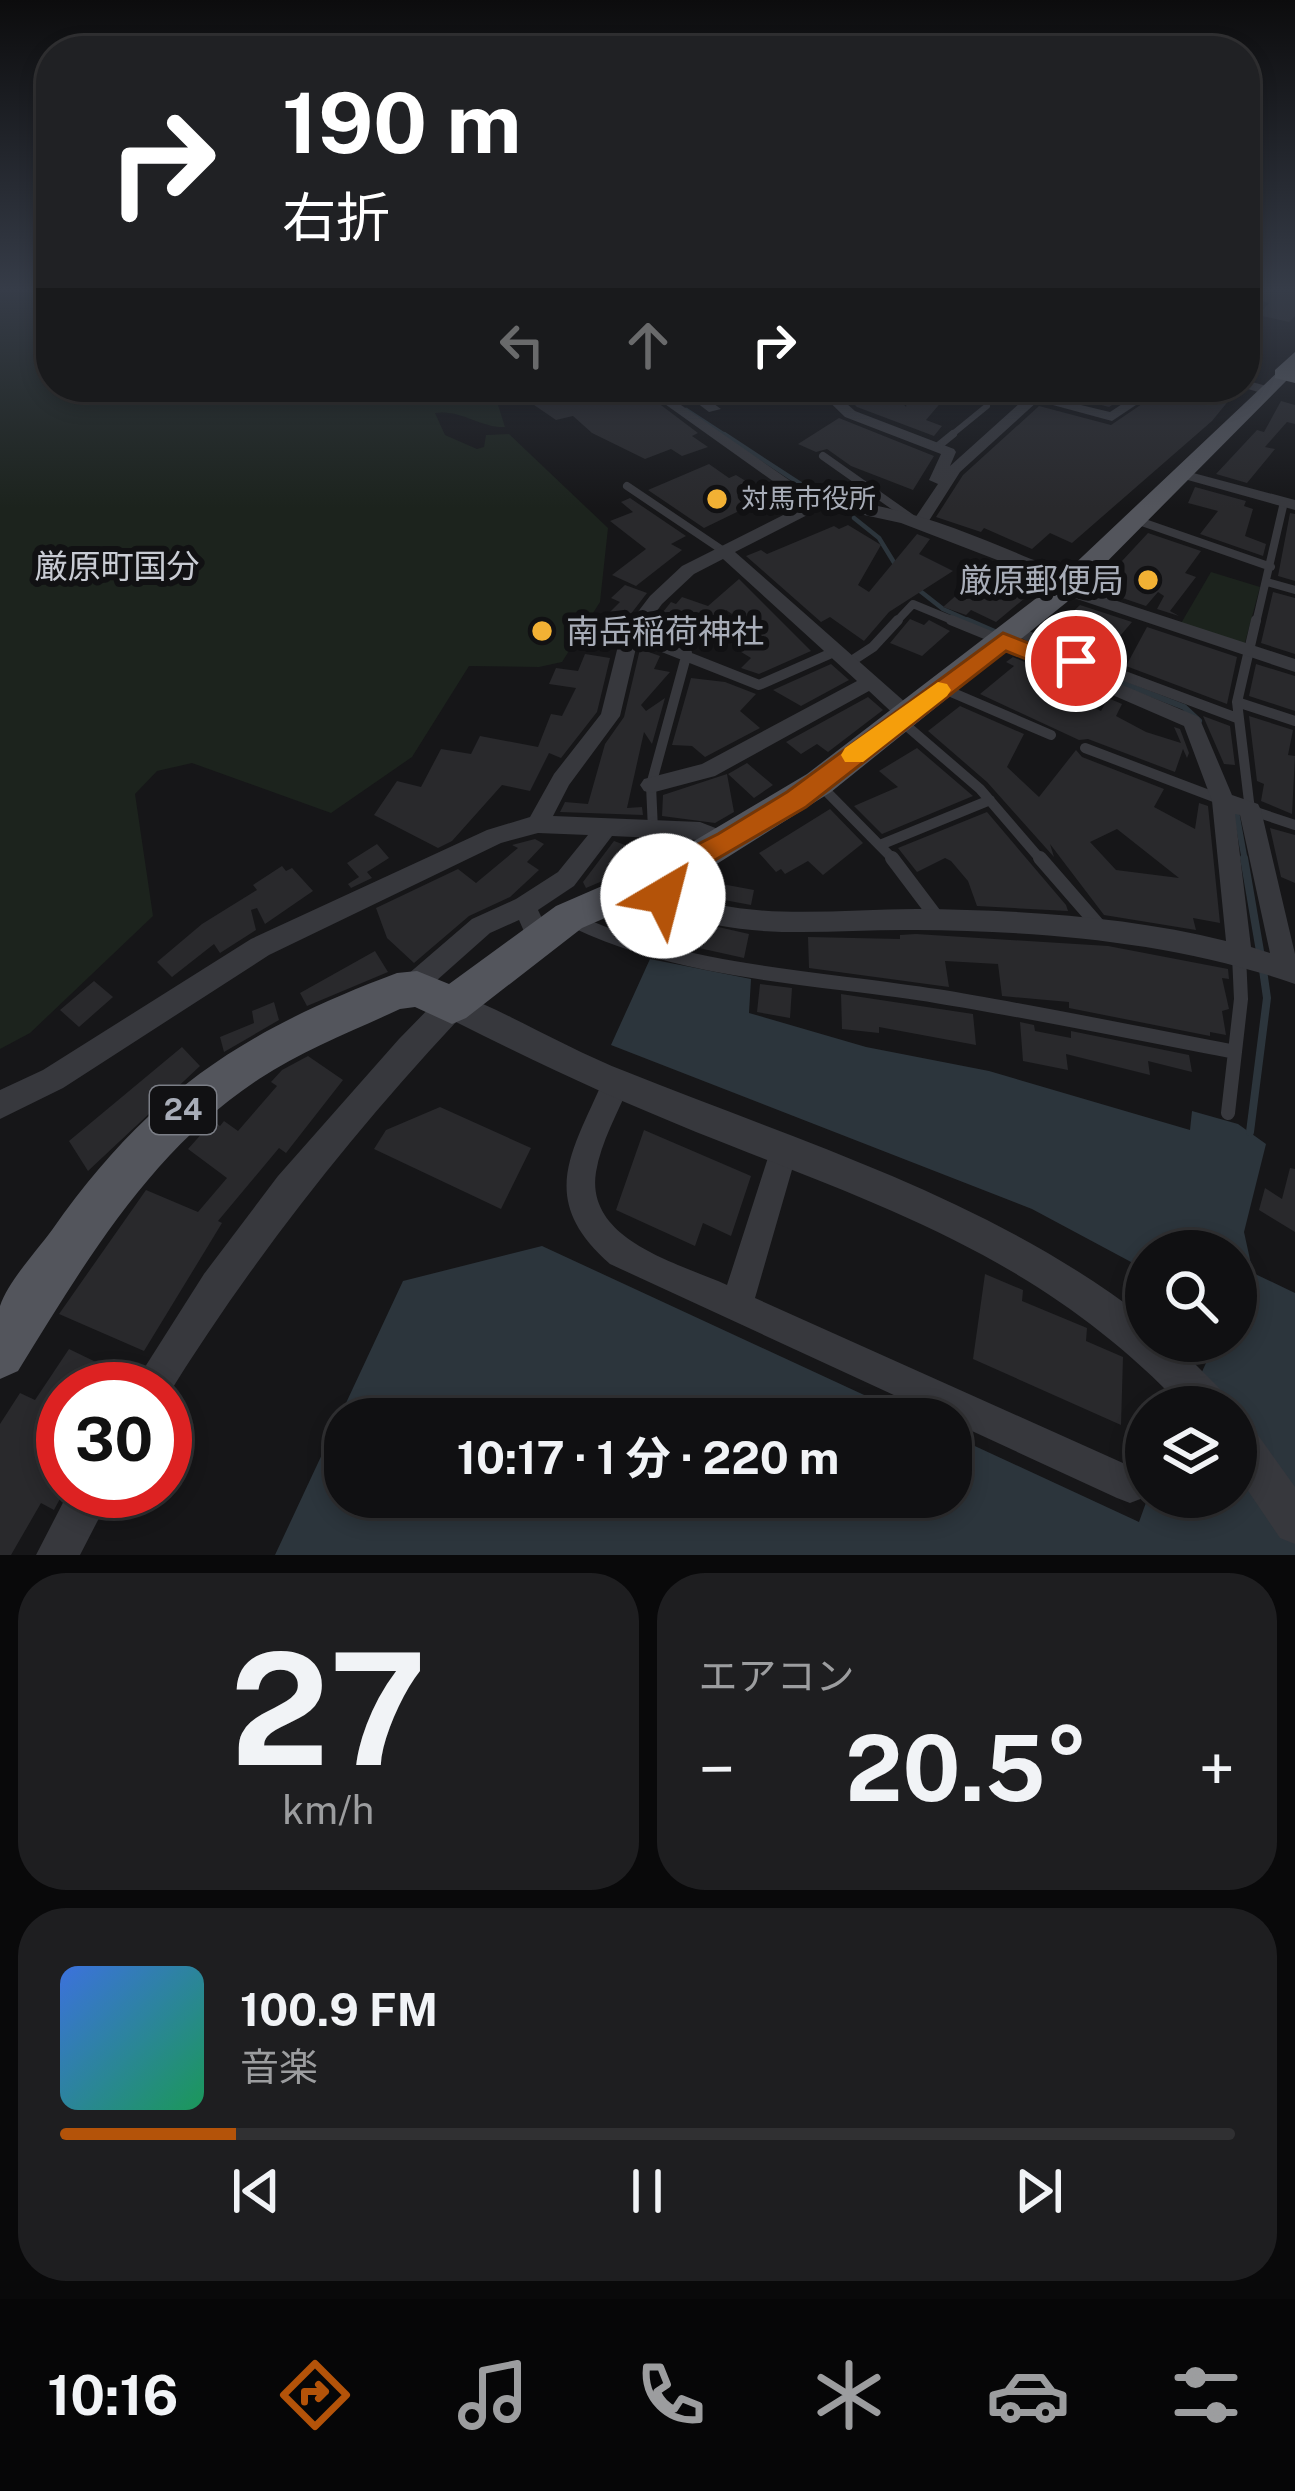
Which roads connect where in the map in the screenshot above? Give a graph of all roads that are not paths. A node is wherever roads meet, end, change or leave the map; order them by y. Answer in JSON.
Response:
{"nodes":[{"id":1,"x":680,"y":402,"type":"edge"},
{"id":2,"x":700,"y":402,"type":"edge"},
{"id":3,"x":839,"y":402,"type":"edge"},
{"id":4,"x":1029,"y":402,"type":"edge"},
{"id":5,"x":1065,"y":402,"type":"edge"},
{"id":6,"x":1133,"y":402,"type":"edge"},
{"id":7,"x":1252,"y":402,"type":"edge"},
{"id":8,"x":988,"y":406,"type":"dead end"},
{"id":9,"x":725,"y":423,"type":"junction"},
{"id":10,"x":937,"y":447,"type":"junction"},
{"id":11,"x":823,"y":456,"type":"dead end"},
{"id":12,"x":1181,"y":474,"type":"junction"},
{"id":13,"x":627,"y":486,"type":"dead end"},
{"id":14,"x":1290,"y":503,"type":"edge"},
{"id":15,"x":816,"y":505,"type":"junction"},
{"id":16,"x":1136,"y":520,"type":"junction"},
{"id":17,"x":919,"y":524,"type":"junction"},
{"id":18,"x":725,"y":552,"type":"junction"},
{"id":19,"x":1270,"y":567,"type":"junction"},
{"id":20,"x":1267,"y":582,"type":"junction"},
{"id":21,"x":1069,"y":586,"type":"junction"},
{"id":22,"x":1295,"y":590,"type":"edge"},
{"id":23,"x":630,"y":634,"type":"junction"},
{"id":24,"x":1009,"y":636,"type":"junction"},
{"id":25,"x":1249,"y":651,"type":"junction"},
{"id":26,"x":687,"y":653,"type":"junction"},
{"id":27,"x":841,"y":658,"type":"junction"},
{"id":28,"x":1295,"y":666,"type":"edge"},
{"id":29,"x":866,"y":685,"type":"dead end"},
{"id":30,"x":942,"y":688,"type":"junction"},
{"id":31,"x":1237,"y":702,"type":"junction"},
{"id":32,"x":1190,"y":710,"type":"junction"},
{"id":33,"x":903,"y":717,"type":"junction"},
{"id":34,"x":1238,"y":718,"type":"junction"},
{"id":35,"x":1295,"y":721,"type":"edge"},
{"id":36,"x":1051,"y":735,"type":"dead end"},
{"id":37,"x":1085,"y":748,"type":"dead end"},
{"id":38,"x":651,"y":784,"type":"junction"},
{"id":39,"x":819,"y":784,"type":"junction"},
{"id":40,"x":989,"y":800,"type":"junction"},
{"id":41,"x":1237,"y":806,"type":"junction"},
{"id":42,"x":538,"y":824,"type":"junction"},
{"id":43,"x":1295,"y":826,"type":"edge"},
{"id":44,"x":605,"y":830,"type":"junction"},
{"id":45,"x":653,"y":830,"type":"junction"},
{"id":46,"x":728,"y":842,"type":"junction"},
{"id":47,"x":880,"y":845,"type":"junction"},
{"id":48,"x":649,"y":883,"type":"junction"},
{"id":49,"x":938,"y":919,"type":"junction"},
{"id":50,"x":544,"y":920,"type":"junction"},
{"id":51,"x":1106,"y":934,"type":"junction"},
{"id":52,"x":1269,"y":964,"type":"edge"},
{"id":53,"x":409,"y":988,"type":"junction"},
{"id":54,"x":452,"y":1005,"type":"junction"},
{"id":55,"x":1235,"y":1052,"type":"junction"},
{"id":56,"x":616,"y":1084,"type":"junction"},
{"id":57,"x":0,"y":1105,"type":"edge"},
{"id":58,"x":1228,"y":1113,"type":"dead end"},
{"id":59,"x":784,"y":1149,"type":"junction"},
{"id":60,"x":737,"y":1304,"type":"junction"},
{"id":61,"x":0,"y":1353,"type":"edge"},
{"id":62,"x":168,"y":1362,"type":"edge"},
{"id":63,"x":1190,"y":1386,"type":"edge"},
{"id":64,"x":1257,"y":1468,"type":"edge"},
{"id":65,"x":1125,"y":1483,"type":"edge"},
{"id":66,"x":77,"y":1518,"type":"edge"},
{"id":67,"x":1295,"y":1523,"type":"edge"},
{"id":68,"x":57,"y":1555,"type":"edge"}],
"edges":[{"from":1,"to":9,"type":"street"},
{"from":2,"to":9,"type":"street"},
{"from":3,"to":10,"type":"street"},
{"from":4,"to":17,"type":"street"},
{"from":5,"to":6,"type":"street"},
{"from":7,"to":12,"type":"main road"},
{"from":8,"to":10,"type":"lane"},
{"from":9,"to":15,"type":"street"},
{"from":10,"to":17,"type":"street"},
{"from":11,"to":17,"type":"lane"},
{"from":12,"to":14,"type":"street"},
{"from":12,"to":16,"type":"main road"},
{"from":13,"to":18,"type":"lane"},
{"from":14,"to":19,"type":"lane"},
{"from":15,"to":17,"type":"street"},
{"from":15,"to":18,"type":"street"},
{"from":16,"to":19,"type":"lane"},
{"from":16,"to":21,"type":"main road"},
{"from":17,"to":21,"type":"street"},
{"from":18,"to":23,"type":"street"},
{"from":18,"to":27,"type":"street"},
{"from":19,"to":20,"type":"lane"},
{"from":20,"to":22,"type":"lane"},
{"from":20,"to":25,"type":"lane"},
{"from":21,"to":24,"type":"main road"},
{"from":21,"to":25,"type":"street"},
{"from":23,"to":26,"type":"lane"},
{"from":23,"to":42,"type":"street"},
{"from":24,"to":27,"type":"lane"},
{"from":24,"to":30,"type":"main road"},
{"from":24,"to":32,"type":"street"},
{"from":25,"to":28,"type":"street"},
{"from":25,"to":31,"type":"lane"},
{"from":26,"to":27,"type":"lane"},
{"from":26,"to":38,"type":"lane"},
{"from":27,"to":33,"type":"street"},
{"from":29,"to":38,"type":"street"},
{"from":30,"to":33,"type":"main road"},
{"from":30,"to":36,"type":"lane"},
{"from":31,"to":34,"type":"lane"},
{"from":31,"to":35,"type":"lane"},
{"from":32,"to":34,"type":"lane"},
{"from":32,"to":41,"type":"street"},
{"from":33,"to":39,"type":"main road"},
{"from":33,"to":40,"type":"lane"},
{"from":34,"to":41,"type":"lane"},
{"from":37,"to":41,"type":"lane"},
{"from":38,"to":45,"type":"lane"},
{"from":39,"to":46,"type":"main road"},
{"from":39,"to":47,"type":"lane"},
{"from":40,"to":47,"type":"lane"},
{"from":40,"to":51,"type":"lane"},
{"from":41,"to":43,"type":"lane"},
{"from":41,"to":52,"type":"street"},
{"from":41,"to":52,"type":"street"},
{"from":42,"to":44,"type":"street"},
{"from":42,"to":57,"type":"street"},
{"from":44,"to":45,"type":"street"},
{"from":44,"to":50,"type":"street"},
{"from":45,"to":46,"type":"street"},
{"from":46,"to":48,"type":"main road"},
{"from":47,"to":49,"type":"lane"},
{"from":48,"to":49,"type":"street"},
{"from":48,"to":50,"type":"main road"},
{"from":49,"to":51,"type":"street"},
{"from":50,"to":53,"type":"street"},
{"from":50,"to":54,"type":"main road"},
{"from":50,"to":55,"type":"lane"},
{"from":51,"to":52,"type":"street"},
{"from":52,"to":55,"type":"lane"},
{"from":53,"to":54,"type":"main road"},
{"from":53,"to":61,"type":"main road","number":"24"},
{"from":54,"to":56,"type":"street"},
{"from":54,"to":62,"type":"street"},
{"from":55,"to":58,"type":"lane"},
{"from":56,"to":59,"type":"street"},
{"from":56,"to":60,"type":"street"},
{"from":59,"to":60,"type":"street"},
{"from":59,"to":63,"type":"street"},
{"from":60,"to":65,"type":"street"},
{"from":64,"to":67,"type":"street"},
{"from":66,"to":68,"type":"street"}]}
